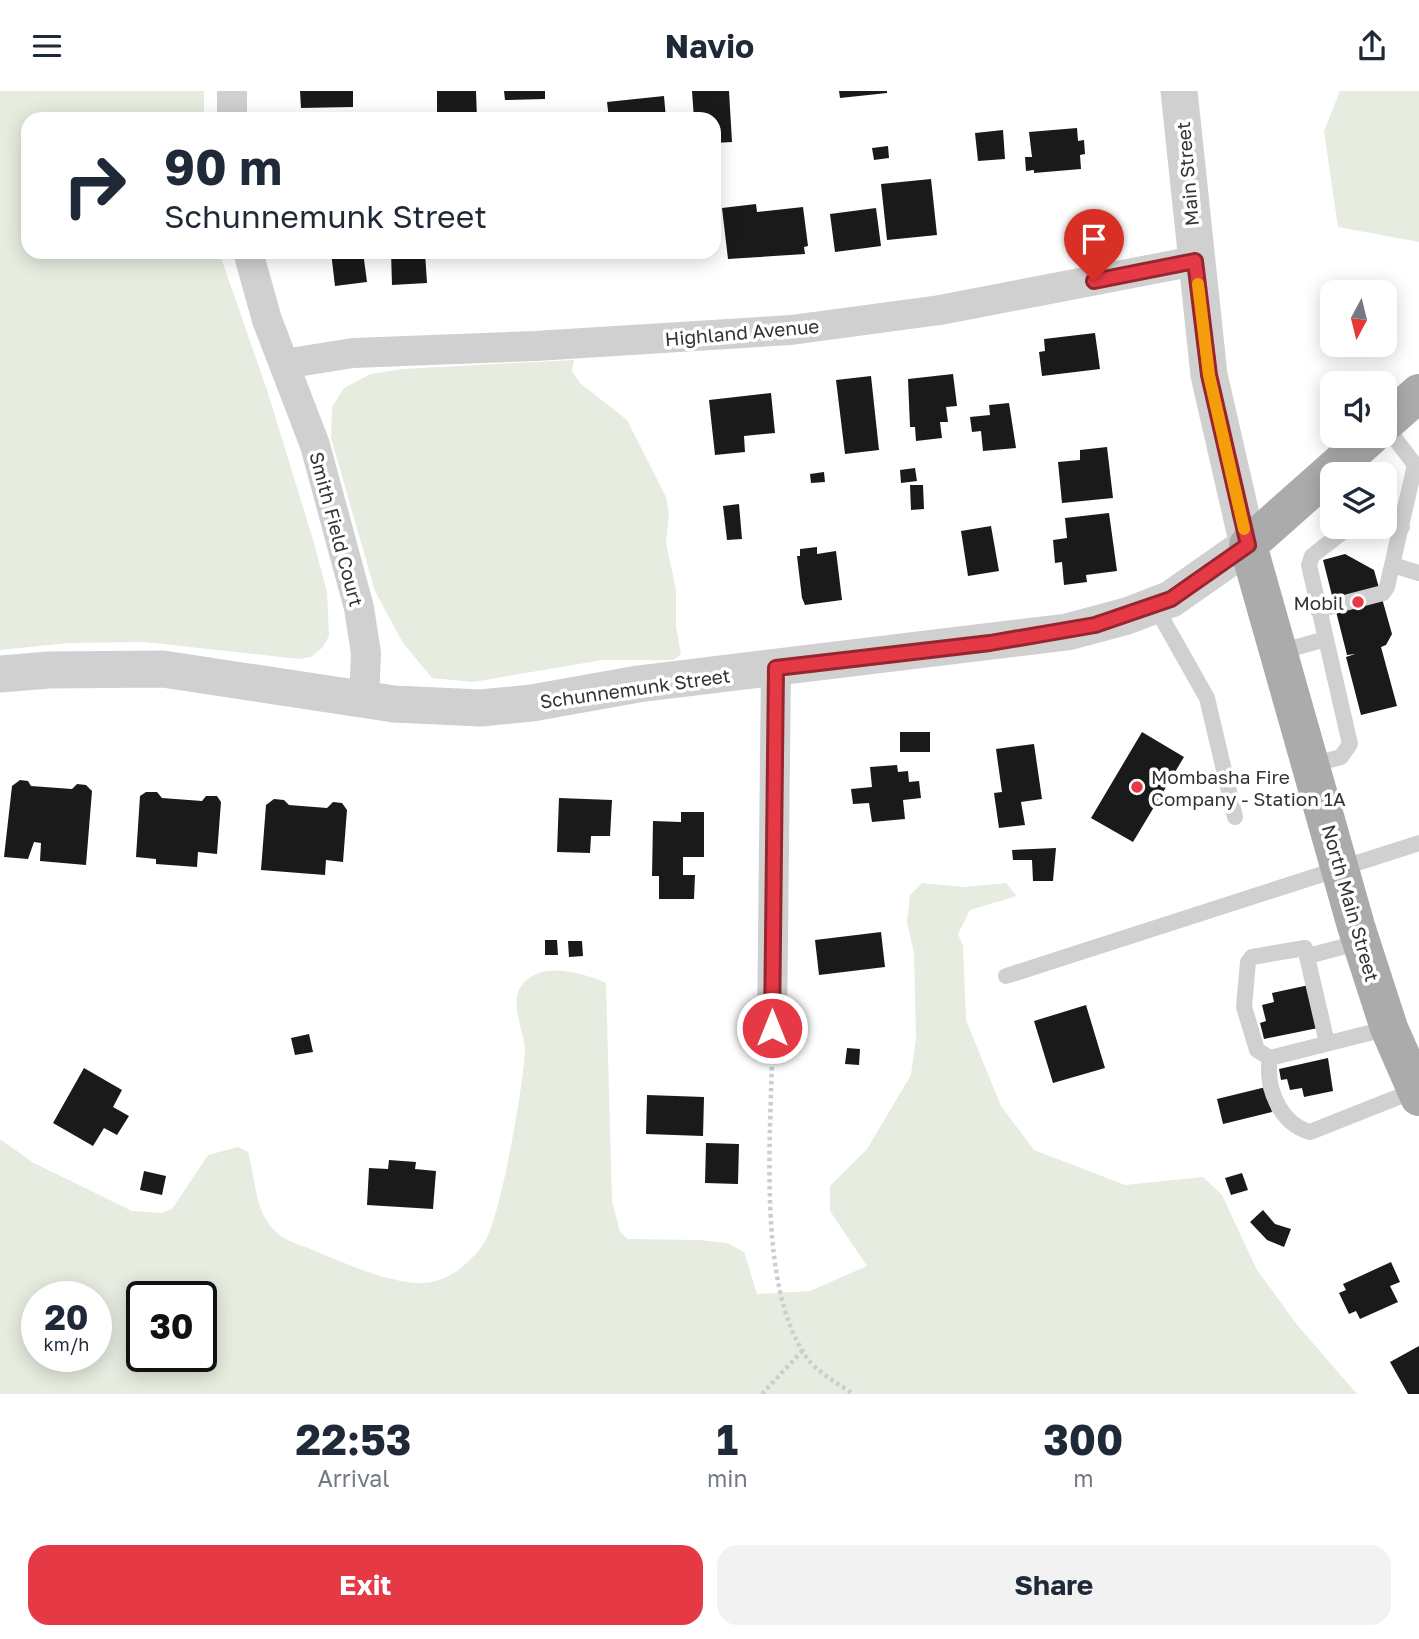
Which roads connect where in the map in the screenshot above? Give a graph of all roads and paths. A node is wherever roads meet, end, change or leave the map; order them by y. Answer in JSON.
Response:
{"nodes":[{"id":1,"x":232,"y":91,"type":"edge"},
{"id":2,"x":1180,"y":91,"type":"edge"},
{"id":3,"x":232,"y":112,"type":"edge"},
{"id":4,"x":250,"y":259,"type":"edge"},
{"id":5,"x":1195,"y":261,"type":"junction"},
{"id":6,"x":284,"y":364,"type":"junction"},
{"id":7,"x":1419,"y":393,"type":"edge"},
{"id":8,"x":1397,"y":412,"type":"edge"},
{"id":9,"x":1397,"y":441,"type":"edge"},
{"id":10,"x":1357,"y":448,"type":"edge"},
{"id":11,"x":1397,"y":526,"type":"edge"},
{"id":12,"x":1402,"y":527,"type":"junction"},
{"id":13,"x":1334,"y":539,"type":"edge"},
{"id":14,"x":1248,"y":545,"type":"junction"},
{"id":15,"x":1393,"y":565,"type":"junction"},
{"id":16,"x":1419,"y":573,"type":"edge"},
{"id":17,"x":1155,"y":606,"type":"junction"},
{"id":18,"x":1318,"y":610,"type":"junction"},
{"id":19,"x":1326,"y":639,"type":"junction"},
{"id":20,"x":1279,"y":652,"type":"junction"},
{"id":21,"x":776,"y":668,"type":"junction"},
{"id":22,"x":0,"y":674,"type":"edge"},
{"id":23,"x":364,"y":699,"type":"junction"},
{"id":24,"x":1311,"y":765,"type":"junction"},
{"id":25,"x":1235,"y":817,"type":"dead end"},
{"id":26,"x":1419,"y":843,"type":"edge"},
{"id":27,"x":1339,"y":867,"type":"junction"},
{"id":28,"x":1361,"y":942,"type":"junction"},
{"id":29,"x":1308,"y":956,"type":"junction"},
{"id":30,"x":1006,"y":976,"type":"dead end"},
{"id":31,"x":772,"y":1028,"type":"joint"},
{"id":32,"x":1390,"y":1028,"type":"junction"},
{"id":33,"x":1327,"y":1043,"type":"junction"},
{"id":34,"x":1270,"y":1058,"type":"junction"},
{"id":35,"x":1417,"y":1093,"type":"edge"},
{"id":36,"x":803,"y":1350,"type":"junction"},
{"id":37,"x":762,"y":1394,"type":"edge"},
{"id":38,"x":853,"y":1394,"type":"edge"}],
"edges":[{"from":1,"to":3,"type":"street"},
{"from":2,"to":5,"type":"street","name":"Main Street"},
{"from":4,"to":6,"type":"street","name":"Smith Field Court"},
{"from":5,"to":6,"type":"street","name":"Highland Avenue"},
{"from":5,"to":14,"type":"street","name":"Main Street"},
{"from":6,"to":23,"type":"street","name":"Smith Field Court"},
{"from":7,"to":8,"type":"main road"},
{"from":9,"to":12,"type":"lane"},
{"from":10,"to":14,"type":"main road"},
{"from":11,"to":12,"type":"lane"},
{"from":12,"to":15,"type":"lane"},
{"from":13,"to":18,"type":"lane"},
{"from":14,"to":17,"type":"street","name":"Schunnemunk Street"},
{"from":14,"to":20,"type":"main road","name":"North Main Street"},
{"from":15,"to":16,"type":"lane"},
{"from":15,"to":18,"type":"lane"},
{"from":17,"to":21,"type":"street","name":"Schunnemunk Street"},
{"from":17,"to":25,"type":"lane"},
{"from":18,"to":19,"type":"lane"},
{"from":19,"to":20,"type":"lane"},
{"from":19,"to":24,"type":"lane"},
{"from":20,"to":24,"type":"main road","name":"North Main Street"},
{"from":21,"to":23,"type":"street","name":"Schunnemunk Street"},
{"from":21,"to":31,"type":"street"},
{"from":22,"to":23,"type":"street","name":"Schunnemunk Street"},
{"from":24,"to":27,"type":"main road","name":"North Main Street"},
{"from":26,"to":27,"type":"lane"},
{"from":27,"to":28,"type":"main road","name":"North Main Street"},
{"from":27,"to":30,"type":"lane"},
{"from":28,"to":29,"type":"lane"},
{"from":28,"to":32,"type":"main road","name":"North Main Street"},
{"from":29,"to":33,"type":"lane"},
{"from":29,"to":34,"type":"lane"},
{"from":31,"to":36,"type":"path"},
{"from":32,"to":33,"type":"lane"},
{"from":32,"to":35,"type":"main road","name":"North Main Street"},
{"from":33,"to":34,"type":"lane"},
{"from":34,"to":35,"type":"lane"},
{"from":36,"to":37,"type":"path"},
{"from":36,"to":38,"type":"path"}]}
